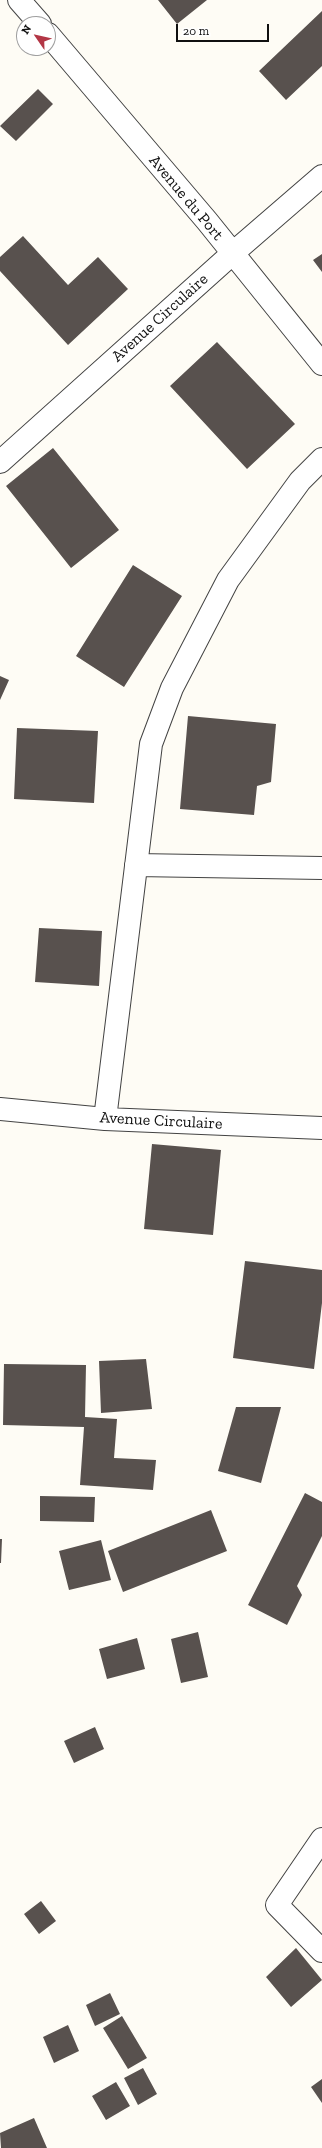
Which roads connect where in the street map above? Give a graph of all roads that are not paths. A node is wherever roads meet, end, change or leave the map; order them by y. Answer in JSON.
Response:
{"nodes":[{"id":1,"x":19,"y":0,"type":"edge"},
{"id":2,"x":33,"y":16,"type":"edge"},
{"id":3,"x":56,"y":44,"type":"edge"},
{"id":4,"x":322,"y":176,"type":"edge"},
{"id":5,"x":232,"y":253,"type":"junction"},
{"id":6,"x":322,"y":364,"type":"edge"},
{"id":7,"x":322,"y":458,"type":"edge"},
{"id":8,"x":0,"y":462,"type":"edge"},
{"id":9,"x":136,"y":865,"type":"junction"},
{"id":10,"x":322,"y":868,"type":"edge"},
{"id":11,"x":0,"y":1109,"type":"edge"},
{"id":12,"x":105,"y":1119,"type":"junction"},
{"id":13,"x":322,"y":1128,"type":"edge"},
{"id":14,"x":322,"y":1839,"type":"edge"},
{"id":15,"x":322,"y":1951,"type":"edge"}],
"edges":[{"from":1,"to":2,"type":"street"},
{"from":3,"to":5,"type":"street","name":"Avenue du Port"},
{"from":4,"to":5,"type":"street","name":"Avenue Circulaire"},
{"from":5,"to":6,"type":"street","name":"Avenue du Port"},
{"from":5,"to":8,"type":"street","name":"Avenue Circulaire"},
{"from":7,"to":9,"type":"street"},
{"from":9,"to":10,"type":"street"},
{"from":9,"to":12,"type":"street"},
{"from":11,"to":12,"type":"street","name":"Avenue Circulaire"},
{"from":12,"to":13,"type":"street","name":"Avenue Circulaire"},
{"from":14,"to":15,"type":"street"}]}
